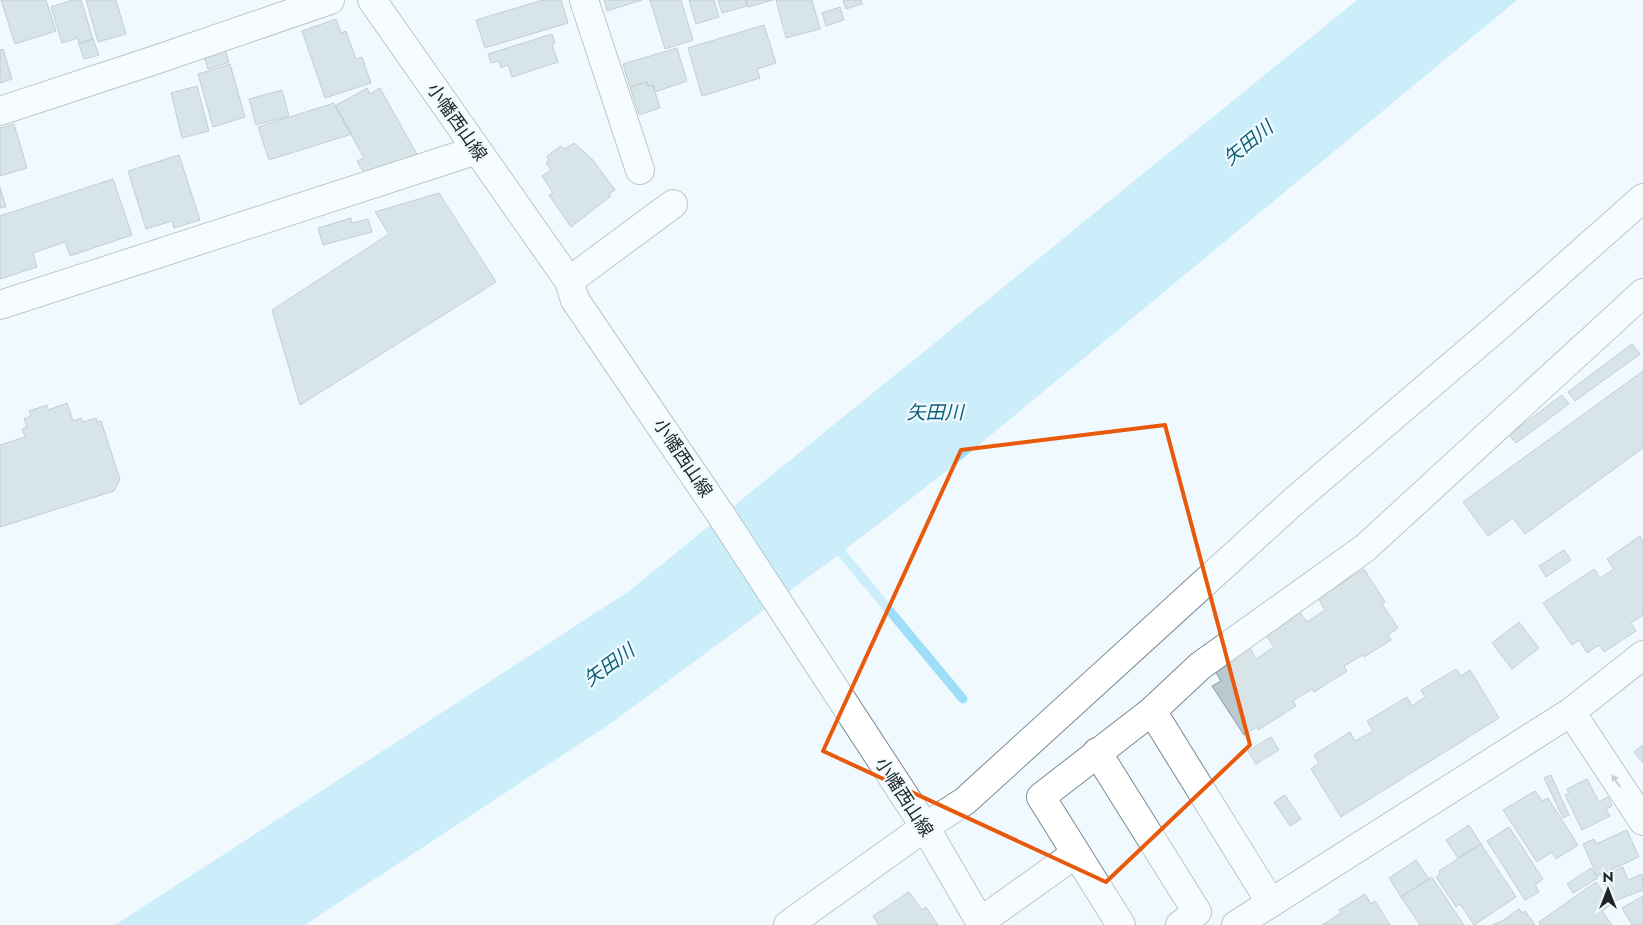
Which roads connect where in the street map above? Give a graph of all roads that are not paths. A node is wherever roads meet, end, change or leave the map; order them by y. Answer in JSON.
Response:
{"nodes":[{"id":1,"x":330,"y":0,"type":"edge"},
{"id":2,"x":372,"y":0,"type":"edge"},
{"id":3,"x":584,"y":0,"type":"edge"},
{"id":4,"x":0,"y":111,"type":"edge"},
{"id":5,"x":477,"y":150,"type":"junction"},
{"id":6,"x":640,"y":170,"type":"dead end"},
{"id":7,"x":1643,"y":198,"type":"edge"},
{"id":8,"x":673,"y":204,"type":"dead end"},
{"id":9,"x":572,"y":290,"type":"junction"},
{"id":10,"x":1643,"y":293,"type":"edge"},
{"id":11,"x":0,"y":305,"type":"edge"},
{"id":12,"x":1643,"y":655,"type":"edge"},
{"id":13,"x":1152,"y":711,"type":"junction"},
{"id":14,"x":1570,"y":712,"type":"junction"},
{"id":15,"x":1097,"y":752,"type":"junction"},
{"id":16,"x":918,"y":818,"type":"junction"},
{"id":17,"x":1643,"y":821,"type":"edge"},
{"id":18,"x":1075,"y":854,"type":"junction"},
{"id":19,"x":1268,"y":912,"type":"edge"},
{"id":20,"x":981,"y":923,"type":"edge"},
{"id":21,"x":788,"y":925,"type":"edge"},
{"id":22,"x":1121,"y":925,"type":"edge"},
{"id":23,"x":1180,"y":925,"type":"edge"},
{"id":24,"x":1236,"y":925,"type":"edge"}],
"edges":[{"from":1,"to":4,"type":"street"},
{"from":2,"to":5,"type":"street","name":"小幡西山線"},
{"from":3,"to":6,"type":"street"},
{"from":5,"to":9,"type":"street","name":"小幡西山線"},
{"from":5,"to":11,"type":"street"},
{"from":7,"to":16,"type":"street"},
{"from":8,"to":9,"type":"street"},
{"from":9,"to":16,"type":"street","name":"小幡西山線"},
{"from":10,"to":13,"type":"street"},
{"from":12,"to":14,"type":"street"},
{"from":13,"to":15,"type":"street"},
{"from":13,"to":19,"type":"street"},
{"from":17,"to":14,"type":"street","one_way":true},
{"from":14,"to":19,"type":"street"},
{"from":15,"to":18,"type":"street"},
{"from":15,"to":23,"type":"street"},
{"from":16,"to":20,"type":"street","name":"小幡西山線"},
{"from":16,"to":21,"type":"street"},
{"from":18,"to":20,"type":"street"},
{"from":18,"to":22,"type":"street"},
{"from":19,"to":24,"type":"street"}]}
